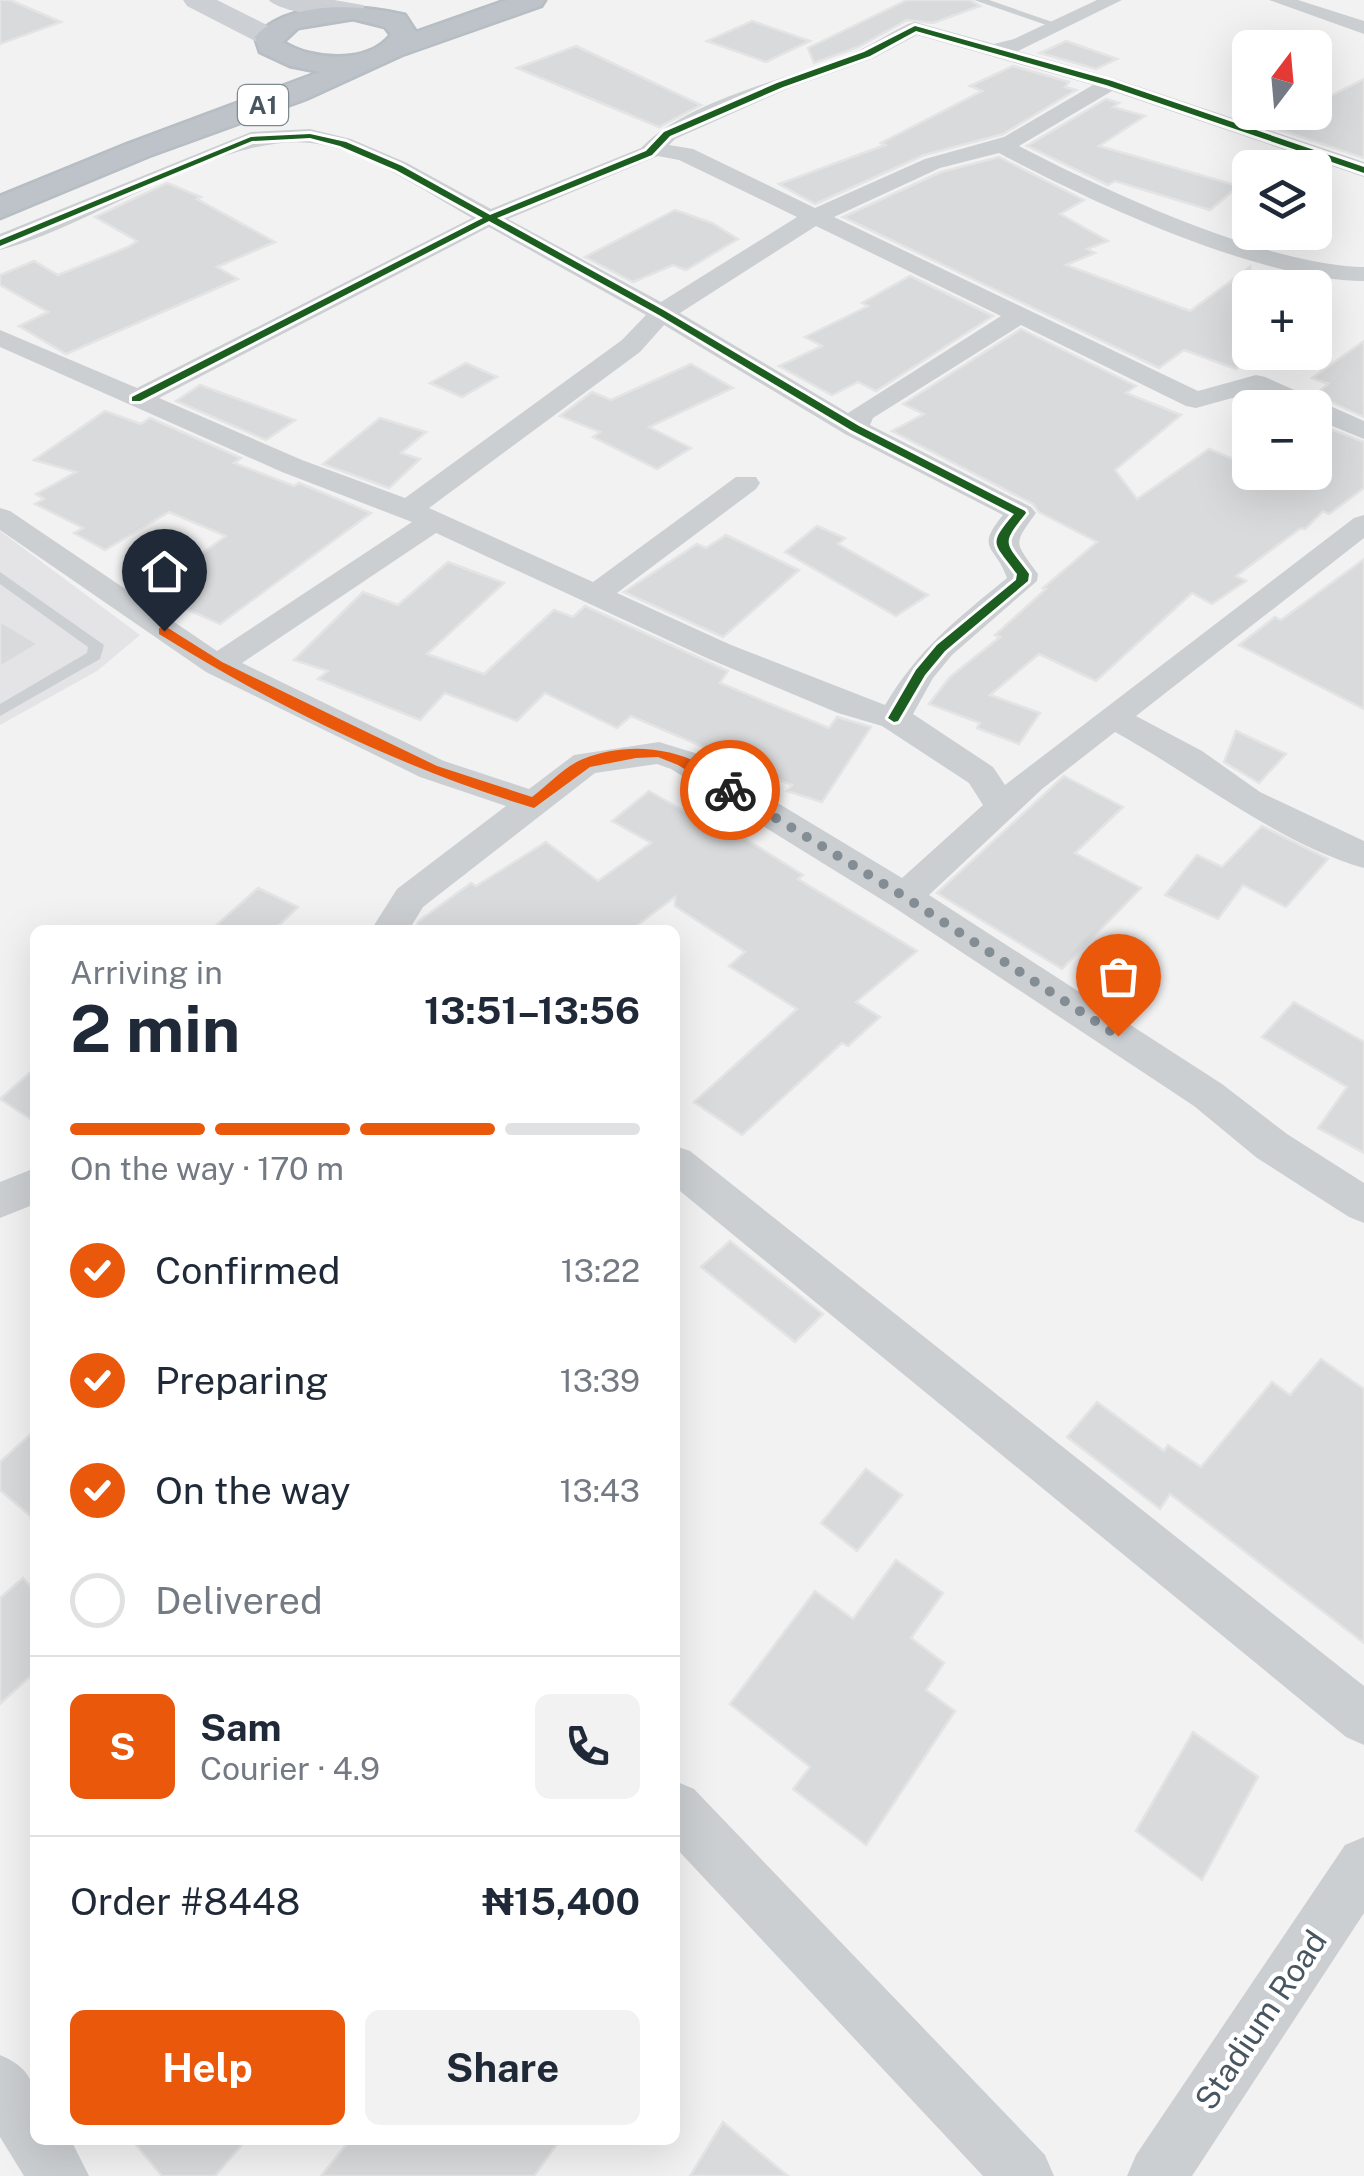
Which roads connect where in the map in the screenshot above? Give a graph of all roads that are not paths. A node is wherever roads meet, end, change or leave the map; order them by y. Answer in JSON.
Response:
{"nodes":[{"id":1,"x":196,"y":0,"type":"edge"},
{"id":2,"x":282,"y":0,"type":"edge"},
{"id":3,"x":494,"y":0,"type":"edge"},
{"id":4,"x":532,"y":0,"type":"edge"},
{"id":5,"x":980,"y":0,"type":"edge"},
{"id":6,"x":1112,"y":0,"type":"edge"},
{"id":7,"x":1279,"y":0,"type":"edge"},
{"id":8,"x":360,"y":12,"type":"junction"},
{"id":9,"x":1056,"y":25,"type":"junction"},
{"id":10,"x":1364,"y":28,"type":"edge"},
{"id":11,"x":270,"y":42,"type":"junction"},
{"id":12,"x":995,"y":50,"type":"junction"},
{"id":13,"x":390,"y":52,"type":"junction"},
{"id":14,"x":1109,"y":84,"type":"junction"},
{"id":15,"x":1002,"y":146,"type":"junction"},
{"id":16,"x":655,"y":149,"type":"junction"},
{"id":17,"x":138,"y":150,"type":"junction"},
{"id":18,"x":1364,"y":170,"type":"edge"},
{"id":19,"x":0,"y":208,"type":"edge"},
{"id":20,"x":818,"y":216,"type":"junction"},
{"id":21,"x":487,"y":220,"type":"junction"},
{"id":22,"x":0,"y":243,"type":"edge"},
{"id":23,"x":1364,"y":274,"type":"edge"},
{"id":24,"x":662,"y":312,"type":"junction"},
{"id":25,"x":1020,"y":315,"type":"junction"},
{"id":26,"x":0,"y":338,"type":"edge"},
{"id":27,"x":1272,"y":390,"type":"edge"},
{"id":28,"x":136,"y":399,"type":"junction"},
{"id":29,"x":1332,"y":417,"type":"edge"},
{"id":30,"x":858,"y":421,"type":"junction"},
{"id":31,"x":1364,"y":431,"type":"edge"},
{"id":32,"x":746,"y":483,"type":"dead end"},
{"id":33,"x":420,"y":515,"type":"junction"},
{"id":34,"x":0,"y":517,"type":"edge"},
{"id":35,"x":1364,"y":524,"type":"edge"},
{"id":36,"x":0,"y":577,"type":"edge"},
{"id":37,"x":594,"y":596,"type":"junction"},
{"id":38,"x":218,"y":664,"type":"junction"},
{"id":39,"x":0,"y":711,"type":"edge"},
{"id":40,"x":1113,"y":717,"type":"junction"},
{"id":41,"x":894,"y":718,"type":"junction"},
{"id":42,"x":981,"y":775,"type":"junction"},
{"id":43,"x":1030,"y":781,"type":"junction"},
{"id":44,"x":534,"y":803,"type":"junction"},
{"id":45,"x":1001,"y":807,"type":"junction"},
{"id":46,"x":1364,"y":856,"type":"edge"},
{"id":47,"x":905,"y":897,"type":"junction"},
{"id":48,"x":391,"y":925,"type":"edge"},
{"id":49,"x":680,"y":1167,"type":"edge"},
{"id":50,"x":30,"y":1187,"type":"edge"},
{"id":51,"x":0,"y":1200,"type":"edge"},
{"id":52,"x":1364,"y":1204,"type":"edge"},
{"id":53,"x":1364,"y":1719,"type":"edge"},
{"id":54,"x":680,"y":1813,"type":"edge"},
{"id":55,"x":1364,"y":1864,"type":"edge"},
{"id":56,"x":0,"y":2084,"type":"edge"},
{"id":57,"x":30,"y":2130,"type":"edge"},
{"id":58,"x":40,"y":2145,"type":"edge"},
{"id":59,"x":59,"y":2176,"type":"edge"},
{"id":60,"x":1024,"y":2176,"type":"edge"},
{"id":61,"x":1157,"y":2176,"type":"edge"}],
"edges":[{"from":1,"to":11,"type":"street"},
{"from":2,"to":8,"type":"street"},
{"from":3,"to":8,"type":"highway"},
{"from":4,"to":13,"type":"highway","number":"A1"},
{"from":5,"to":9,"type":"lane"},
{"from":6,"to":9,"type":"street"},
{"from":7,"to":10,"type":"street"},
{"from":8,"to":11,"type":"highway"},
{"from":8,"to":13,"type":"highway"},
{"from":9,"to":12,"type":"street"},
{"from":11,"to":13,"type":"highway"},
{"from":11,"to":17,"type":"highway","number":"A1"},
{"from":12,"to":14,"type":"street"},
{"from":12,"to":16,"type":"street"},
{"from":13,"to":17,"type":"highway","number":"A1"},
{"from":14,"to":15,"type":"street"},
{"from":14,"to":18,"type":"street"},
{"from":15,"to":20,"type":"street"},
{"from":15,"to":23,"type":"street"},
{"from":16,"to":20,"type":"street"},
{"from":16,"to":21,"type":"street"},
{"from":17,"to":19,"type":"highway","number":"A1"},
{"from":20,"to":24,"type":"street"},
{"from":20,"to":25,"type":"street"},
{"from":21,"to":22,"type":"street"},
{"from":21,"to":24,"type":"street"},
{"from":21,"to":28,"type":"street"},
{"from":24,"to":30,"type":"street"},
{"from":24,"to":33,"type":"street"},
{"from":25,"to":27,"type":"street"},
{"from":25,"to":30,"type":"street"},
{"from":26,"to":28,"type":"street"},
{"from":28,"to":33,"type":"street"},
{"from":29,"to":31,"type":"street"},
{"from":30,"to":41,"type":"street"},
{"from":32,"to":37,"type":"street"},
{"from":33,"to":37,"type":"street"},
{"from":33,"to":38,"type":"street"},
{"from":34,"to":38,"type":"street"},
{"from":35,"to":40,"type":"street"},
{"from":36,"to":39,"type":"lane"},
{"from":37,"to":41,"type":"street"},
{"from":38,"to":44,"type":"street"},
{"from":40,"to":43,"type":"street"},
{"from":40,"to":46,"type":"street"},
{"from":41,"to":42,"type":"street"},
{"from":42,"to":43,"type":"street"},
{"from":42,"to":45,"type":"street"},
{"from":43,"to":45,"type":"street"},
{"from":44,"to":47,"type":"street"},
{"from":44,"to":48,"type":"street"},
{"from":45,"to":47,"type":"street"},
{"from":47,"to":52,"type":"street"},
{"from":49,"to":53,"type":"street"},
{"from":50,"to":51,"type":"street"},
{"from":54,"to":60,"type":"street"},
{"from":55,"to":61,"type":"street","name":"Stadium Road"},
{"from":56,"to":57,"type":"street"},
{"from":58,"to":59,"type":"street"}]}
